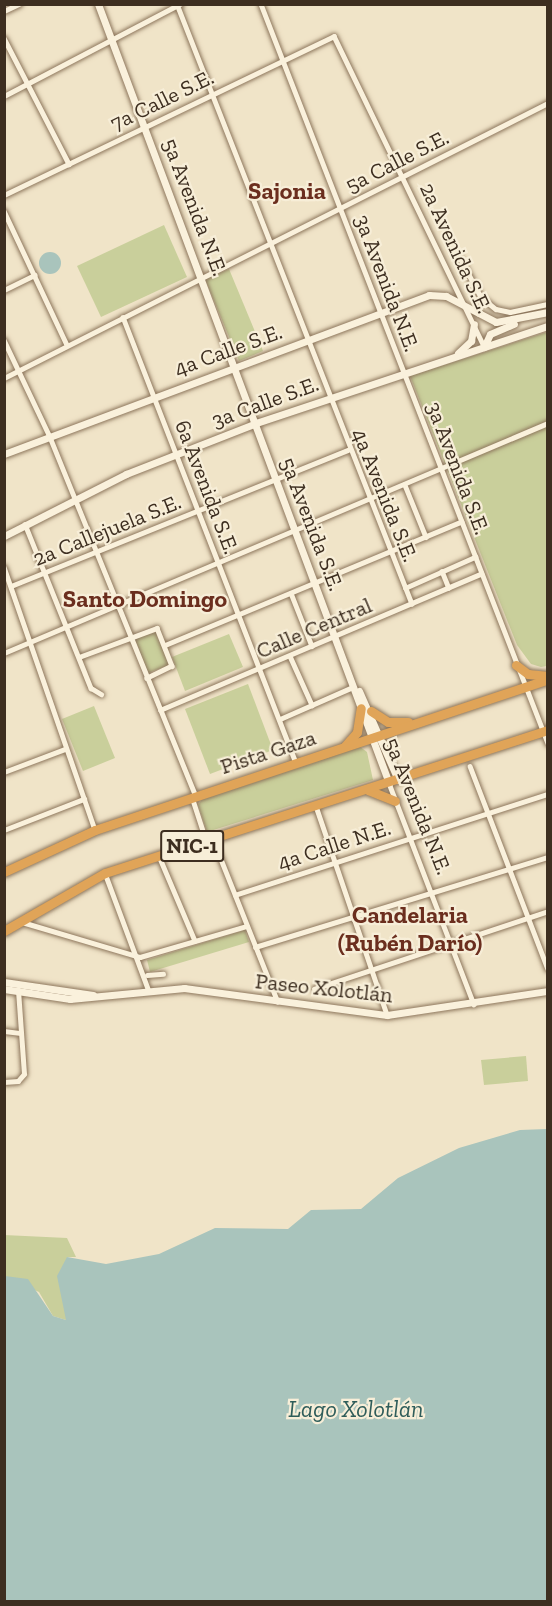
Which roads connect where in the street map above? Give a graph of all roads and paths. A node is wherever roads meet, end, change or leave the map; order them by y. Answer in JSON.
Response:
{"nodes":[{"id":1,"x":19,"y":4,"type":"edge"},
{"id":2,"x":98,"y":4,"type":"edge"},
{"id":3,"x":261,"y":4,"type":"edge"},
{"id":4,"x":178,"y":5,"type":"edge"},
{"id":5,"x":4,"y":11,"type":"edge"},
{"id":6,"x":334,"y":36,"type":"joint"},
{"id":7,"x":4,"y":38,"type":"edge"},
{"id":8,"x":111,"y":39,"type":"junction"},
{"id":9,"x":282,"y":60,"type":"junction"},
{"id":10,"x":28,"y":84,"type":"junction"},
{"id":11,"x":212,"y":94,"type":"junction"},
{"id":12,"x":4,"y":96,"type":"edge"},
{"id":13,"x":548,"y":103,"type":"edge"},
{"id":14,"x":145,"y":127,"type":"junction"},
{"id":15,"x":69,"y":164,"type":"junction"},
{"id":16,"x":404,"y":177,"type":"junction"},
{"id":17,"x":4,"y":195,"type":"edge"},
{"id":18,"x":340,"y":208,"type":"junction"},
{"id":19,"x":4,"y":211,"type":"edge"},
{"id":20,"x":269,"y":244,"type":"junction"},
{"id":21,"x":460,"y":258,"type":"dead end"},
{"id":22,"x":35,"y":274,"type":"junction"},
{"id":23,"x":202,"y":278,"type":"junction"},
{"id":24,"x":4,"y":290,"type":"edge"},
{"id":25,"x":548,"y":304,"type":"edge"},
{"id":26,"x":465,"y":306,"type":"junction"},
{"id":27,"x":548,"y":312,"type":"edge"},
{"id":28,"x":380,"y":313,"type":"junction"},
{"id":29,"x":123,"y":317,"type":"junction"},
{"id":30,"x":474,"y":324,"type":"junction"},
{"id":31,"x":548,"y":326,"type":"edge"},
{"id":32,"x":4,"y":340,"type":"edge"},
{"id":33,"x":306,"y":340,"type":"junction"},
{"id":34,"x":67,"y":345,"type":"junction"},
{"id":35,"x":484,"y":346,"type":"junction"},
{"id":36,"x":451,"y":357,"type":"junction"},
{"id":37,"x":235,"y":367,"type":"junction"},
{"id":38,"x":19,"y":371,"type":"junction"},
{"id":39,"x":403,"y":373,"type":"junction"},
{"id":40,"x":4,"y":378,"type":"edge"},
{"id":41,"x":154,"y":397,"type":"junction"},
{"id":42,"x":328,"y":399,"type":"junction"},
{"id":43,"x":256,"y":423,"type":"junction"},
{"id":44,"x":548,"y":423,"type":"edge"},
{"id":45,"x":50,"y":437,"type":"junction"},
{"id":46,"x":348,"y":450,"type":"junction"},
{"id":47,"x":4,"y":454,"type":"edge"},
{"id":48,"x":177,"y":454,"type":"junction"},
{"id":49,"x":440,"y":470,"type":"junction"},
{"id":50,"x":276,"y":480,"type":"junction"},
{"id":51,"x":405,"y":485,"type":"junction"},
{"id":52,"x":75,"y":497,"type":"junction"},
{"id":53,"x":370,"y":501,"type":"junction"},
{"id":54,"x":199,"y":511,"type":"junction"},
{"id":55,"x":461,"y":522,"type":"junction"},
{"id":56,"x":25,"y":524,"type":"junction"},
{"id":57,"x":296,"y":533,"type":"junction"},
{"id":58,"x":4,"y":536,"type":"edge"},
{"id":59,"x":426,"y":537,"type":"junction"},
{"id":60,"x":391,"y":552,"type":"junction"},
{"id":61,"x":97,"y":553,"type":"junction"},
{"id":62,"x":475,"y":557,"type":"junction"},
{"id":63,"x":220,"y":564,"type":"junction"},
{"id":64,"x":4,"y":567,"type":"edge"},
{"id":65,"x":442,"y":571,"type":"junction"},
{"id":66,"x":44,"y":573,"type":"junction"},
{"id":67,"x":481,"y":574,"type":"junction"},
{"id":68,"x":315,"y":583,"type":"junction"},
{"id":69,"x":11,"y":586,"type":"junction"},
{"id":70,"x":405,"y":588,"type":"junction"},
{"id":71,"x":449,"y":588,"type":"junction"},
{"id":72,"x":291,"y":592,"type":"junction"},
{"id":73,"x":412,"y":604,"type":"junction"},
{"id":74,"x":118,"y":607,"type":"junction"},
{"id":75,"x":239,"y":614,"type":"junction"},
{"id":76,"x":67,"y":628,"type":"junction"},
{"id":77,"x":130,"y":636,"type":"junction"},
{"id":78,"x":336,"y":636,"type":"junction"},
{"id":79,"x":30,"y":643,"type":"junction"},
{"id":80,"x":165,"y":645,"type":"junction"},
{"id":81,"x":312,"y":646,"type":"junction"},
{"id":82,"x":4,"y":652,"type":"edge"},
{"id":83,"x":290,"y":656,"type":"junction"},
{"id":84,"x":79,"y":657,"type":"junction"},
{"id":85,"x":516,"y":665,"type":"junction"},
{"id":86,"x":260,"y":669,"type":"junction"},
{"id":87,"x":147,"y":678,"type":"junction"},
{"id":88,"x":548,"y":678,"type":"edge"},
{"id":89,"x":356,"y":686,"type":"junction"},
{"id":90,"x":528,"y":687,"type":"junction"},
{"id":91,"x":101,"y":694,"type":"dead end"},
{"id":92,"x":312,"y":705,"type":"junction"},
{"id":93,"x":361,"y":708,"type":"junction"},
{"id":94,"x":160,"y":710,"type":"junction"},
{"id":95,"x":371,"y":711,"type":"junction"},
{"id":96,"x":431,"y":718,"type":"junction"},
{"id":97,"x":280,"y":719,"type":"junction"},
{"id":98,"x":545,"y":731,"type":"edge"},
{"id":99,"x":376,"y":737,"type":"junction"},
{"id":100,"x":548,"y":743,"type":"edge"},
{"id":101,"x":65,"y":749,"type":"junction"},
{"id":102,"x":340,"y":749,"type":"junction"},
{"id":103,"x":297,"y":763,"type":"junction"},
{"id":104,"x":470,"y":766,"type":"dead end"},
{"id":105,"x":4,"y":772,"type":"edge"},
{"id":106,"x":393,"y":781,"type":"junction"},
{"id":107,"x":368,"y":790,"type":"junction"},
{"id":108,"x":548,"y":794,"type":"edge"},
{"id":109,"x":194,"y":796,"type":"junction"},
{"id":110,"x":84,"y":799,"type":"junction"},
{"id":111,"x":395,"y":801,"type":"junction"},
{"id":112,"x":316,"y":806,"type":"junction"},
{"id":113,"x":488,"y":814,"type":"junction"},
{"id":114,"x":4,"y":830,"type":"edge"},
{"id":115,"x":95,"y":830,"type":"junction"},
{"id":116,"x":411,"y":838,"type":"junction"},
{"id":117,"x":210,"y":840,"type":"junction"},
{"id":118,"x":159,"y":856,"type":"junction"},
{"id":119,"x":548,"y":857,"type":"edge"},
{"id":120,"x":336,"y":862,"type":"junction"},
{"id":121,"x":509,"y":868,"type":"junction"},
{"id":122,"x":4,"y":872,"type":"edge"},
{"id":123,"x":105,"y":873,"type":"junction"},
{"id":124,"x":433,"y":894,"type":"junction"},
{"id":125,"x":234,"y":895,"type":"junction"},
{"id":126,"x":548,"y":911,"type":"edge"},
{"id":127,"x":356,"y":916,"type":"junction"},
{"id":128,"x":528,"y":918,"type":"junction"},
{"id":129,"x":19,"y":922,"type":"junction"},
{"id":130,"x":246,"y":926,"type":"junction"},
{"id":131,"x":4,"y":931,"type":"edge"},
{"id":132,"x":195,"y":942,"type":"junction"},
{"id":133,"x":451,"y":945,"type":"junction"},
{"id":134,"x":255,"y":947,"type":"junction"},
{"id":135,"x":140,"y":957,"type":"junction"},
{"id":136,"x":548,"y":969,"type":"edge"},
{"id":137,"x":375,"y":970,"type":"junction"},
{"id":138,"x":163,"y":974,"type":"dead end"},
{"id":139,"x":147,"y":975,"type":"junction"},
{"id":140,"x":4,"y":982,"type":"edge"},
{"id":141,"x":4,"y":989,"type":"edge"},
{"id":142,"x":314,"y":989,"type":"dead end"},
{"id":143,"x":18,"y":990,"type":"junction"},
{"id":144,"x":149,"y":991,"type":"junction"},
{"id":145,"x":548,"y":991,"type":"edge"},
{"id":146,"x":96,"y":996,"type":"junction"},
{"id":147,"x":279,"y":1004,"type":"junction"},
{"id":148,"x":474,"y":1005,"type":"junction"},
{"id":149,"x":387,"y":1015,"type":"junction"},
{"id":150,"x":4,"y":1031,"type":"edge"},
{"id":151,"x":21,"y":1033,"type":"junction"},
{"id":152,"x":4,"y":1082,"type":"edge"}],
"edges":[{"from":1,"to":5,"type":"street"},
{"from":2,"to":8,"type":"street","name":"5a Avenida N.E."},
{"from":3,"to":9,"type":"street","name":"3a Avenida N.E."},
{"from":4,"to":8,"type":"street"},
{"from":4,"to":11,"type":"street","name":"4a Avenida S.E."},
{"from":6,"to":9,"type":"street","name":"7a Calle S.E."},
{"from":6,"to":16,"type":"street","name":"2a Avenida S.E."},
{"from":7,"to":10,"type":"street"},
{"from":8,"to":10,"type":"street"},
{"from":8,"to":14,"type":"street","name":"5a Avenida N.E."},
{"from":9,"to":11,"type":"street","name":"7a Calle S.E."},
{"from":9,"to":18,"type":"street","name":"3a Avenida N.E."},
{"from":10,"to":12,"type":"street"},
{"from":10,"to":15,"type":"street"},
{"from":11,"to":14,"type":"street","name":"7a Calle S.E."},
{"from":11,"to":20,"type":"street","name":"4a Avenida S.E."},
{"from":13,"to":16,"type":"street","name":"5a Calle S.E."},
{"from":14,"to":15,"type":"street","name":"7a Calle S.E."},
{"from":14,"to":23,"type":"street","name":"5a Avenida N.E."},
{"from":15,"to":17,"type":"street","name":"7a Calle S.E."},
{"from":16,"to":18,"type":"street","name":"5a Calle S.E."},
{"from":16,"to":26,"type":"street","name":"2a Avenida S.E."},
{"from":18,"to":20,"type":"street","name":"5a Calle S.E."},
{"from":18,"to":28,"type":"street","name":"3a Avenida N.E."},
{"from":19,"to":22,"type":"street"},
{"from":20,"to":23,"type":"street","name":"5a Calle S.E."},
{"from":20,"to":33,"type":"street","name":"4a Avenida S.E."},
{"from":21,"to":25,"type":"street"},
{"from":22,"to":24,"type":"street"},
{"from":22,"to":34,"type":"street"},
{"from":23,"to":29,"type":"street","name":"5a Calle S.E."},
{"from":23,"to":37,"type":"street","name":"5a Avenida N.E."},
{"from":26,"to":27,"type":"street"},
{"from":26,"to":28,"type":"street","name":"4a Calle S.E."},
{"from":26,"to":30,"type":"street","name":"2a Avenida S.E."},
{"from":27,"to":35,"type":"street"},
{"from":28,"to":33,"type":"street","name":"4a Calle S.E."},
{"from":28,"to":39,"type":"street","name":"3a Avenida N.E."},
{"from":29,"to":34,"type":"street","name":"5a Calle S.E."},
{"from":29,"to":41,"type":"street","name":"6a Avenida S.E."},
{"from":30,"to":35,"type":"street","name":"2a Avenida S.E."},
{"from":30,"to":36,"type":"street"},
{"from":31,"to":35,"type":"street","name":"3a Calle S.E."},
{"from":32,"to":38,"type":"street"},
{"from":33,"to":37,"type":"street","name":"4a Calle S.E."},
{"from":33,"to":42,"type":"street","name":"4a Avenida S.E."},
{"from":34,"to":38,"type":"street","name":"5a Calle S.E."},
{"from":35,"to":36,"type":"street","name":"3a Calle S.E."},
{"from":36,"to":39,"type":"street","name":"3a Calle S.E."},
{"from":37,"to":41,"type":"street","name":"4a Calle S.E."},
{"from":37,"to":43,"type":"street","name":"5a Avenida N.E."},
{"from":38,"to":40,"type":"street","name":"5a Calle S.E."},
{"from":38,"to":45,"type":"street"},
{"from":39,"to":42,"type":"street","name":"3a Calle S.E."},
{"from":39,"to":49,"type":"street","name":"3a Avenida S.E."},
{"from":41,"to":45,"type":"street","name":"4a Calle S.E."},
{"from":41,"to":48,"type":"street","name":"6a Avenida S.E."},
{"from":42,"to":43,"type":"street","name":"3a Calle S.E."},
{"from":42,"to":46,"type":"street","name":"4a Avenida S.E."},
{"from":43,"to":48,"type":"street","name":"3a Calle S.E."},
{"from":43,"to":50,"type":"street","name":"5a Avenida S.E."},
{"from":44,"to":49,"type":"street"},
{"from":45,"to":47,"type":"street","name":"4a Calle S.E."},
{"from":45,"to":52,"type":"street"},
{"from":46,"to":50,"type":"street","name":"2a Callejuela S.E."},
{"from":46,"to":53,"type":"street","name":"4a Avenida S.E."},
{"from":48,"to":52,"type":"street","name":"3a Calle S.E."},
{"from":48,"to":54,"type":"street","name":"6a Avenida S.E."},
{"from":49,"to":51,"type":"street"},
{"from":49,"to":55,"type":"street","name":"3a Avenida S.E."},
{"from":50,"to":54,"type":"street","name":"2a Callejuela S.E."},
{"from":50,"to":57,"type":"street","name":"5a Avenida S.E."},
{"from":51,"to":53,"type":"street"},
{"from":51,"to":59,"type":"street"},
{"from":52,"to":56,"type":"street","name":"3a Calle S.E."},
{"from":52,"to":61,"type":"street"},
{"from":53,"to":57,"type":"street"},
{"from":53,"to":60,"type":"street","name":"4a Avenida S.E."},
{"from":54,"to":61,"type":"street","name":"2a Callejuela S.E."},
{"from":54,"to":63,"type":"street","name":"6a Avenida S.E."},
{"from":55,"to":59,"type":"street"},
{"from":55,"to":62,"type":"street","name":"3a Avenida S.E."},
{"from":56,"to":58,"type":"street","name":"3a Calle S.E."},
{"from":56,"to":66,"type":"street"},
{"from":57,"to":63,"type":"street"},
{"from":57,"to":68,"type":"street","name":"5a Avenida S.E."},
{"from":59,"to":60,"type":"street"},
{"from":60,"to":68,"type":"street"},
{"from":60,"to":70,"type":"street","name":"4a Avenida S.E."},
{"from":61,"to":66,"type":"street","name":"2a Callejuela S.E."},
{"from":61,"to":74,"type":"street"},
{"from":62,"to":65,"type":"street"},
{"from":62,"to":67,"type":"street","name":"3a Avenida S.E."},
{"from":63,"to":74,"type":"street"},
{"from":63,"to":75,"type":"street","name":"6a Avenida S.E."},
{"from":64,"to":69,"type":"street"},
{"from":65,"to":70,"type":"street"},
{"from":65,"to":71,"type":"street"},
{"from":66,"to":69,"type":"street","name":"2a Callejuela S.E."},
{"from":66,"to":76,"type":"street"},
{"from":67,"to":71,"type":"street","name":"Calle Central"},
{"from":67,"to":85,"type":"street"},
{"from":68,"to":72,"type":"street"},
{"from":68,"to":78,"type":"street","name":"5a Avenida S.E."},
{"from":69,"to":79,"type":"street"},
{"from":70,"to":73,"type":"street","name":"4a Avenida S.E."},
{"from":71,"to":73,"type":"street","name":"Calle Central"},
{"from":72,"to":75,"type":"street"},
{"from":72,"to":81,"type":"street"},
{"from":73,"to":78,"type":"street","name":"Calle Central"},
{"from":74,"to":76,"type":"street"},
{"from":74,"to":77,"type":"street"},
{"from":75,"to":80,"type":"street"},
{"from":75,"to":86,"type":"street","name":"6a Avenida S.E."},
{"from":76,"to":79,"type":"street"},
{"from":76,"to":84,"type":"street"},
{"from":77,"to":80,"type":"street"},
{"from":77,"to":84,"type":"street"},
{"from":77,"to":87,"type":"street"},
{"from":78,"to":81,"type":"street","name":"Calle Central"},
{"from":78,"to":89,"type":"street","name":"5a Avenida N.E."},
{"from":79,"to":82,"type":"street"},
{"from":79,"to":101,"type":"street"},
{"from":80,"to":87,"type":"street"},
{"from":81,"to":83,"type":"street","name":"Calle Central"},
{"from":83,"to":86,"type":"street","name":"Calle Central"},
{"from":83,"to":92,"type":"street"},
{"from":84,"to":91,"type":"street"},
{"from":85,"to":88,"type":"highway"},
{"from":85,"to":90,"type":"street"},
{"from":86,"to":94,"type":"street","name":"Calle Central"},
{"from":86,"to":97,"type":"street","name":"6a Avenida S.E."},
{"from":87,"to":94,"type":"street"},
{"from":88,"to":90,"type":"highway","name":"Pista Gaza","number":"NIC-1"},
{"from":89,"to":92,"type":"street"},
{"from":89,"to":93,"type":"street","name":"5a Avenida N.E."},
{"from":89,"to":95,"type":"street","name":"5a Avenida N.E."},
{"from":90,"to":96,"type":"highway","name":"Pista Gaza","number":"NIC-1"},
{"from":90,"to":98,"type":"street"},
{"from":92,"to":97,"type":"street"},
{"from":93,"to":99,"type":"street","name":"5a Avenida N.E."},
{"from":93,"to":102,"type":"highway"},
{"from":94,"to":109,"type":"street"},
{"from":95,"to":96,"type":"highway"},
{"from":95,"to":99,"type":"street","name":"5a Avenida N.E."},
{"from":96,"to":99,"type":"highway","name":"Pista Gaza","number":"NIC-1"},
{"from":97,"to":103,"type":"street","name":"6a Avenida S.E."},
{"from":98,"to":100,"type":"street"},
{"from":98,"to":106,"type":"highway","number":"NIC-1"},
{"from":99,"to":102,"type":"highway","name":"Pista Gaza","number":"NIC-1"},
{"from":99,"to":106,"type":"street","name":"5a Avenida N.E."},
{"from":101,"to":105,"type":"street"},
{"from":101,"to":110,"type":"street"},
{"from":102,"to":103,"type":"highway","name":"Pista Gaza","number":"NIC-1"},
{"from":103,"to":109,"type":"highway","name":"Pista Gaza","number":"NIC-1"},
{"from":104,"to":113,"type":"street"},
{"from":106,"to":107,"type":"highway","number":"NIC-1"},
{"from":106,"to":111,"type":"street","name":"5a Avenida N.E."},
{"from":107,"to":111,"type":"highway"},
{"from":107,"to":112,"type":"highway","number":"NIC-1"},
{"from":108,"to":113,"type":"street","name":"4a Calle N.E."},
{"from":109,"to":115,"type":"highway","name":"Pista Gaza","number":"NIC-1"},
{"from":109,"to":117,"type":"street"},
{"from":110,"to":114,"type":"street"},
{"from":110,"to":115,"type":"street"},
{"from":111,"to":116,"type":"street","name":"5a Avenida N.E."},
{"from":112,"to":117,"type":"highway","number":"NIC-1"},
{"from":112,"to":120,"type":"street"},
{"from":113,"to":116,"type":"street","name":"4a Calle N.E."},
{"from":113,"to":121,"type":"street"},
{"from":115,"to":122,"type":"highway","name":"Pista Gaza","number":"NIC-1"},
{"from":116,"to":120,"type":"street","name":"4a Calle N.E."},
{"from":116,"to":124,"type":"street","name":"5a Avenida N.E."},
{"from":117,"to":118,"type":"highway","number":"NIC-1"},
{"from":117,"to":125,"type":"street"},
{"from":118,"to":123,"type":"highway","number":"NIC-1"},
{"from":118,"to":132,"type":"street"},
{"from":119,"to":121,"type":"street"},
{"from":120,"to":125,"type":"street","name":"4a Calle N.E."},
{"from":120,"to":127,"type":"street"},
{"from":121,"to":124,"type":"street"},
{"from":121,"to":128,"type":"street"},
{"from":123,"to":129,"type":"highway","number":"NIC-1"},
{"from":123,"to":135,"type":"street"},
{"from":124,"to":127,"type":"street"},
{"from":124,"to":133,"type":"street","name":"5a Avenida N.E."},
{"from":125,"to":130,"type":"street"},
{"from":126,"to":128,"type":"street"},
{"from":127,"to":134,"type":"street"},
{"from":127,"to":137,"type":"street"},
{"from":128,"to":133,"type":"street"},
{"from":128,"to":136,"type":"street"},
{"from":129,"to":131,"type":"highway","number":"NIC-1"},
{"from":129,"to":135,"type":"street"},
{"from":130,"to":132,"type":"street"},
{"from":130,"to":134,"type":"street"},
{"from":132,"to":135,"type":"street"},
{"from":133,"to":137,"type":"street"},
{"from":133,"to":148,"type":"street","name":"5a Avenida N.E."},
{"from":134,"to":147,"type":"street"},
{"from":135,"to":139,"type":"street"},
{"from":137,"to":142,"type":"street"},
{"from":137,"to":149,"type":"street"},
{"from":138,"to":139,"type":"street"},
{"from":139,"to":144,"type":"street"},
{"from":140,"to":146,"type":"street","name":"Paseo Xolotlán"},
{"from":141,"to":143,"type":"street","name":"Paseo Xolotlán"},
{"from":143,"to":146,"type":"street","name":"Paseo Xolotlán"},
{"from":143,"to":151,"type":"street"},
{"from":144,"to":146,"type":"street","name":"Paseo Xolotlán"},
{"from":144,"to":147,"type":"street","name":"Paseo Xolotlán"},
{"from":145,"to":148,"type":"street","name":"Paseo Xolotlán"},
{"from":147,"to":149,"type":"street","name":"Paseo Xolotlán"},
{"from":148,"to":149,"type":"street","name":"Paseo Xolotlán"},
{"from":150,"to":151,"type":"street"},
{"from":151,"to":152,"type":"street"}]}
